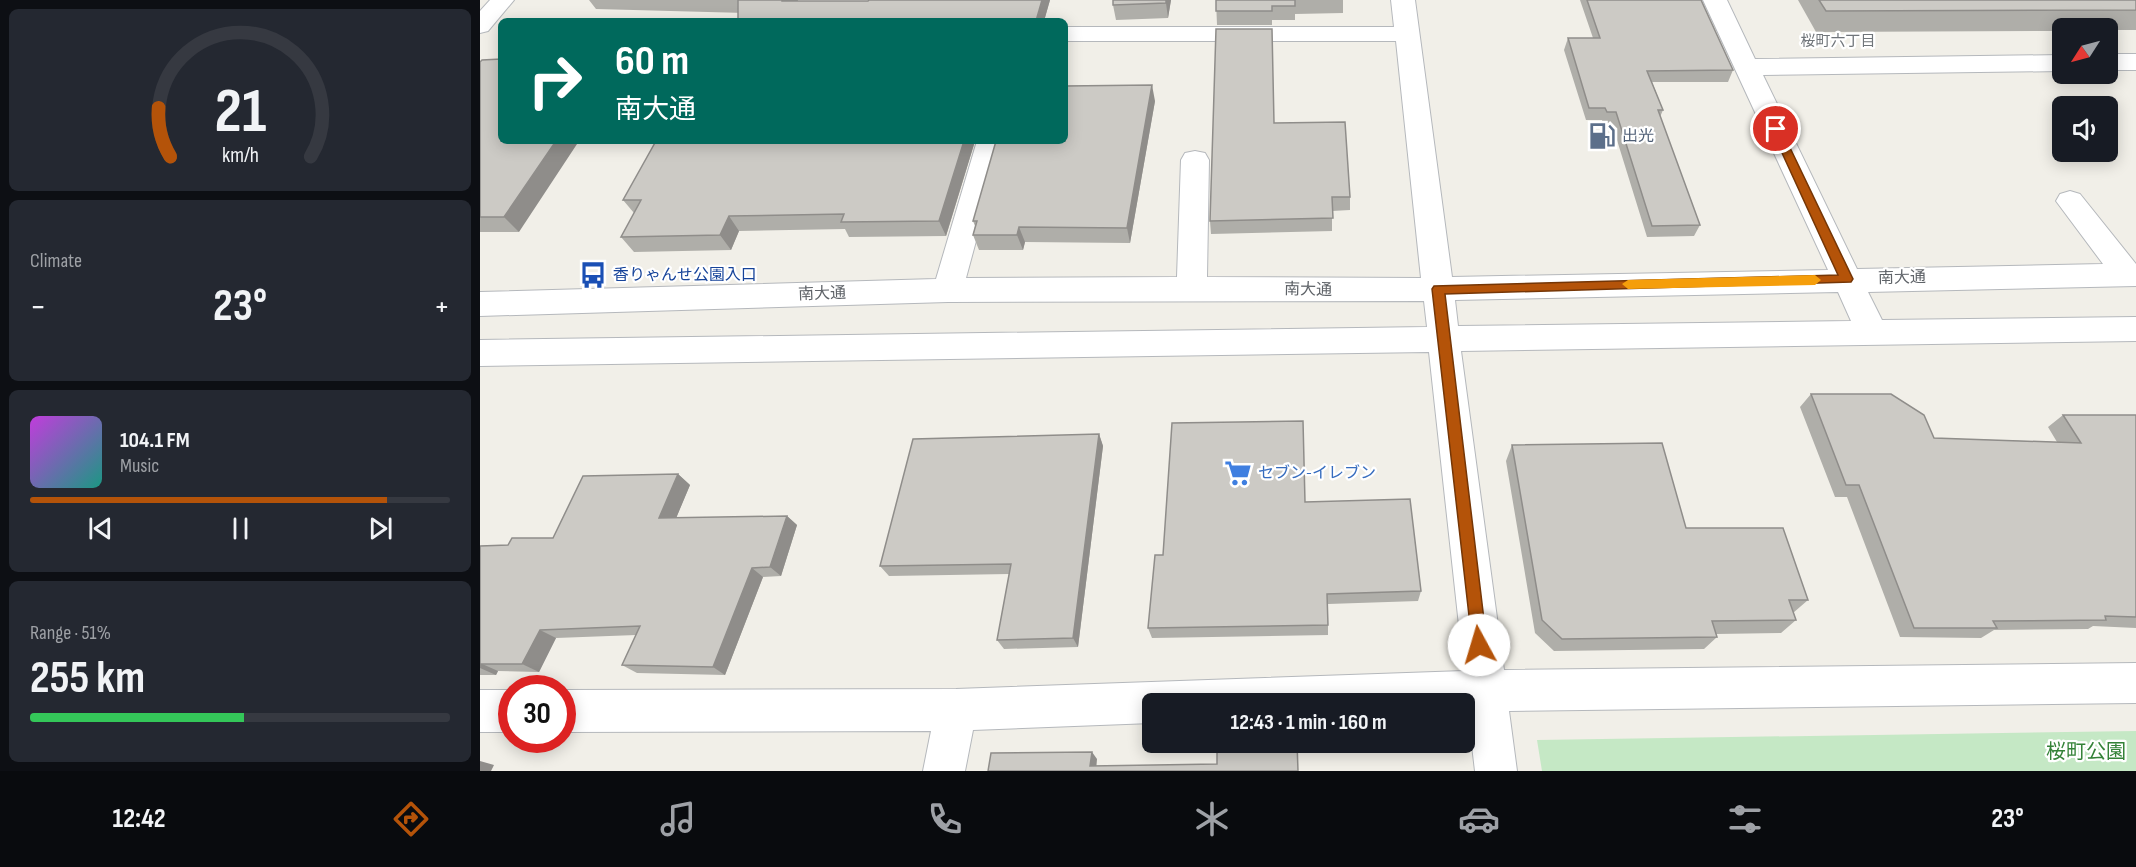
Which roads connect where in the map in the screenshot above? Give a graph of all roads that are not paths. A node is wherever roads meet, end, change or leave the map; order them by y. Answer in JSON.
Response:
{"nodes":[{"id":1,"x":501,"y":0,"type":"edge"},
{"id":2,"x":1403,"y":0,"type":"edge"},
{"id":3,"x":1715,"y":0,"type":"edge"},
{"id":4,"x":480,"y":26,"type":"edge"},
{"id":5,"x":480,"y":32,"type":"edge"},
{"id":6,"x":498,"y":32,"type":"edge"},
{"id":7,"x":1068,"y":34,"type":"edge"},
{"id":8,"x":1408,"y":34,"type":"junction"},
{"id":9,"x":2118,"y":62,"type":"edge"},
{"id":10,"x":2136,"y":62,"type":"edge"},
{"id":11,"x":2052,"y":63,"type":"edge"},
{"id":12,"x":1747,"y":67,"type":"junction"},
{"id":13,"x":989,"y":144,"type":"edge"},
{"id":14,"x":1195,"y":160,"type":"dead end"},
{"id":15,"x":2070,"y":201,"type":"dead end"},
{"id":16,"x":2132,"y":275,"type":"edge"},
{"id":17,"x":1846,"y":279,"type":"junction"},
{"id":18,"x":1192,"y":288,"type":"junction"},
{"id":19,"x":1438,"y":289,"type":"junction"},
{"id":20,"x":948,"y":290,"type":"junction"},
{"id":21,"x":480,"y":304,"type":"edge"},
{"id":22,"x":2136,"y":329,"type":"edge"},
{"id":23,"x":1873,"y":334,"type":"junction"},
{"id":24,"x":1444,"y":339,"type":"junction"},
{"id":25,"x":480,"y":353,"type":"edge"},
{"id":26,"x":2136,"y":683,"type":"edge"},
{"id":27,"x":1485,"y":691,"type":"junction"},
{"id":28,"x":956,"y":710,"type":"junction"},
{"id":29,"x":480,"y":711,"type":"edge"},
{"id":30,"x":498,"y":711,"type":"edge"},
{"id":31,"x":576,"y":711,"type":"edge"},
{"id":32,"x":944,"y":771,"type":"edge"},
{"id":33,"x":1496,"y":771,"type":"edge"}],
"edges":[{"from":1,"to":4,"type":"street"},
{"from":2,"to":8,"type":"street"},
{"from":3,"to":12,"type":"street"},
{"from":5,"to":6,"type":"street"},
{"from":7,"to":8,"type":"street"},
{"from":8,"to":19,"type":"street"},
{"from":9,"to":10,"type":"street"},
{"from":11,"to":12,"type":"street"},
{"from":12,"to":17,"type":"street"},
{"from":13,"to":20,"type":"street"},
{"from":14,"to":18,"type":"street"},
{"from":15,"to":16,"type":"street"},
{"from":16,"to":17,"type":"street","name":"南大通"},
{"from":17,"to":19,"type":"street","name":"南大通"},
{"from":17,"to":23,"type":"street"},
{"from":18,"to":19,"type":"street","name":"南大通"},
{"from":18,"to":20,"type":"street","name":"南大通"},
{"from":19,"to":24,"type":"street"},
{"from":20,"to":21,"type":"street","name":"南大通"},
{"from":22,"to":23,"type":"street"},
{"from":23,"to":24,"type":"street"},
{"from":24,"to":25,"type":"street"},
{"from":24,"to":27,"type":"street"},
{"from":26,"to":27,"type":"street"},
{"from":27,"to":28,"type":"street"},
{"from":27,"to":33,"type":"street"},
{"from":28,"to":31,"type":"street"},
{"from":28,"to":32,"type":"street"},
{"from":29,"to":30,"type":"street"}]}
